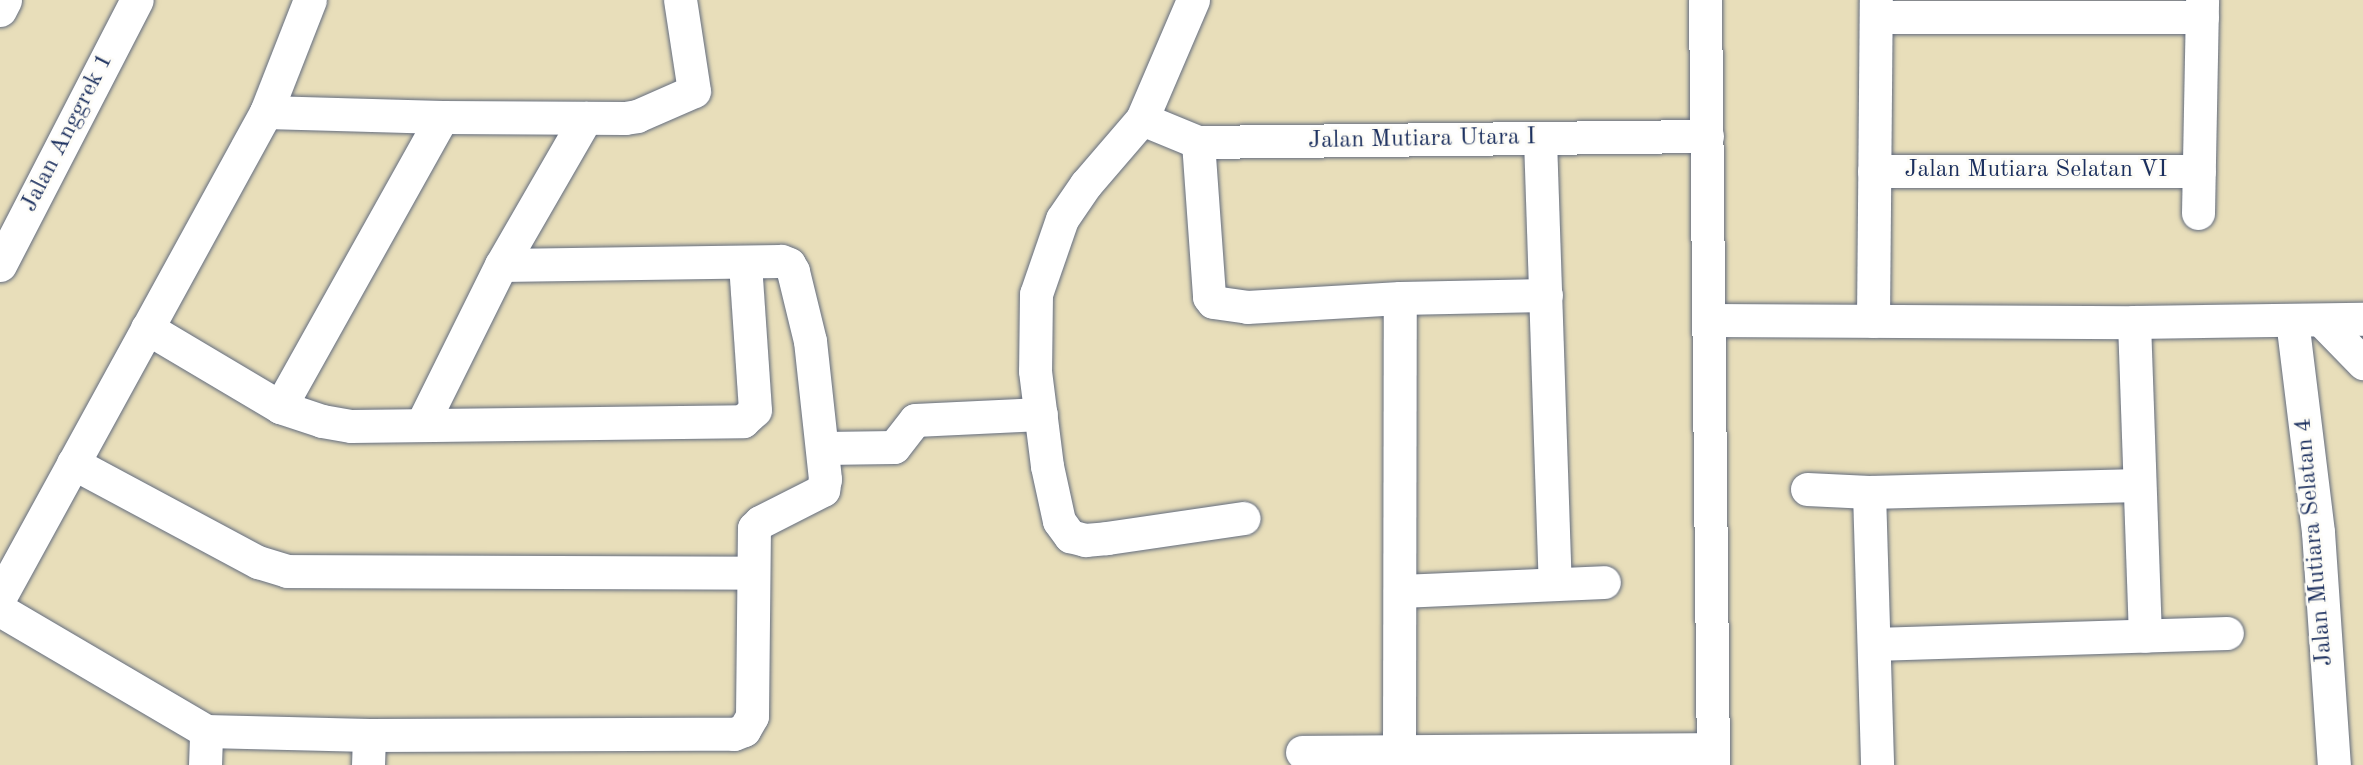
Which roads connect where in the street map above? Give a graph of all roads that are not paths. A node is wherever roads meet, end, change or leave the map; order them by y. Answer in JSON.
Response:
{"nodes":[{"id":1,"x":5,"y":0,"type":"edge"},
{"id":2,"x":137,"y":0,"type":"edge"},
{"id":3,"x":310,"y":0,"type":"edge"},
{"id":4,"x":680,"y":0,"type":"edge"},
{"id":5,"x":1193,"y":0,"type":"edge"},
{"id":6,"x":1705,"y":0,"type":"edge"},
{"id":7,"x":1876,"y":8,"type":"edge"},
{"id":8,"x":2202,"y":9,"type":"edge"},
{"id":9,"x":0,"y":10,"type":"edge"},
{"id":10,"x":266,"y":112,"type":"junction"},
{"id":11,"x":442,"y":117,"type":"junction"},
{"id":12,"x":586,"y":118,"type":"junction"},
{"id":13,"x":1142,"y":119,"type":"junction"},
{"id":14,"x":1707,"y":136,"type":"junction"},
{"id":15,"x":1540,"y":139,"type":"junction"},
{"id":16,"x":1198,"y":142,"type":"junction"},
{"id":17,"x":1874,"y":171,"type":"junction"},
{"id":18,"x":2199,"y":171,"type":"junction"},
{"id":19,"x":2198,"y":213,"type":"dead end"},
{"id":20,"x":745,"y":263,"type":"junction"},
{"id":21,"x":0,"y":265,"type":"edge"},
{"id":22,"x":501,"y":265,"type":"junction"},
{"id":23,"x":1546,"y":295,"type":"junction"},
{"id":24,"x":1400,"y":298,"type":"junction"},
{"id":25,"x":2363,"y":319,"type":"edge"},
{"id":26,"x":1709,"y":320,"type":"junction"},
{"id":27,"x":2307,"y":320,"type":"junction"},
{"id":28,"x":1873,"y":321,"type":"junction"},
{"id":29,"x":2134,"y":322,"type":"junction"},
{"id":30,"x":147,"y":328,"type":"junction"},
{"id":31,"x":2363,"y":363,"type":"edge"},
{"id":32,"x":281,"y":407,"type":"junction"},
{"id":33,"x":1041,"y":414,"type":"junction"},
{"id":34,"x":422,"y":424,"type":"junction"},
{"id":35,"x":824,"y":448,"type":"junction"},
{"id":36,"x":73,"y":463,"type":"junction"},
{"id":37,"x":2139,"y":485,"type":"junction"},
{"id":38,"x":1807,"y":489,"type":"dead end"},
{"id":39,"x":1869,"y":492,"type":"junction"},
{"id":40,"x":1244,"y":518,"type":"dead end"},
{"id":41,"x":752,"y":573,"type":"junction"},
{"id":42,"x":1604,"y":582,"type":"dead end"},
{"id":43,"x":1555,"y":584,"type":"junction"},
{"id":44,"x":1400,"y":591,"type":"junction"},
{"id":45,"x":0,"y":597,"type":"edge"},
{"id":46,"x":0,"y":610,"type":"edge"},
{"id":47,"x":2227,"y":633,"type":"dead end"},
{"id":48,"x":2145,"y":636,"type":"junction"},
{"id":49,"x":1874,"y":644,"type":"junction"},
{"id":50,"x":206,"y":731,"type":"junction"},
{"id":51,"x":369,"y":750,"type":"edge"},
{"id":52,"x":1302,"y":752,"type":"dead end"},
{"id":53,"x":1399,"y":753,"type":"junction"},
{"id":54,"x":1713,"y":757,"type":"edge"},
{"id":55,"x":205,"y":765,"type":"edge"},
{"id":56,"x":1877,"y":765,"type":"edge"},
{"id":57,"x":2334,"y":765,"type":"edge"}],
"edges":[{"from":1,"to":9,"type":"street"},
{"from":2,"to":21,"type":"street","name":"Jalan Anggrek 1"},
{"from":3,"to":10,"type":"street"},
{"from":4,"to":12,"type":"street"},
{"from":5,"to":13,"type":"street"},
{"from":6,"to":14,"type":"street"},
{"from":7,"to":8,"type":"street","name":"Jalan Mutiara Selatan VI"},
{"from":7,"to":17,"type":"street","name":"Jalan Mutiara Selatan VI"},
{"from":8,"to":18,"type":"street","name":"Jalan Mutiara Selatan VI"},
{"from":10,"to":11,"type":"street"},
{"from":10,"to":30,"type":"street"},
{"from":11,"to":12,"type":"street"},
{"from":11,"to":32,"type":"street"},
{"from":12,"to":22,"type":"street"},
{"from":13,"to":16,"type":"street","name":"Jalan Mutiara Utara I"},
{"from":13,"to":33,"type":"street"},
{"from":14,"to":15,"type":"street","name":"Jalan Mutiara Utara I"},
{"from":14,"to":26,"type":"street"},
{"from":15,"to":16,"type":"street","name":"Jalan Mutiara Utara I"},
{"from":15,"to":23,"type":"street"},
{"from":16,"to":24,"type":"street"},
{"from":17,"to":18,"type":"street","name":"Jalan Mutiara Selatan VI"},
{"from":17,"to":28,"type":"street","name":"Jalan Mutiara Selatan VI"},
{"from":18,"to":19,"type":"street","name":"Jalan Mutiara Selatan VI"},
{"from":20,"to":22,"type":"street"},
{"from":20,"to":34,"type":"street"},
{"from":20,"to":35,"type":"street"},
{"from":22,"to":34,"type":"street"},
{"from":23,"to":24,"type":"street"},
{"from":23,"to":43,"type":"street"},
{"from":24,"to":44,"type":"street"},
{"from":25,"to":27,"type":"street"},
{"from":26,"to":28,"type":"street"},
{"from":26,"to":54,"type":"street"},
{"from":27,"to":29,"type":"street"},
{"from":27,"to":31,"type":"street"},
{"from":27,"to":57,"type":"street","name":"Jalan Mutiara Selatan 4"},
{"from":28,"to":29,"type":"street"},
{"from":29,"to":37,"type":"street"},
{"from":30,"to":32,"type":"street"},
{"from":30,"to":36,"type":"street"},
{"from":32,"to":34,"type":"street"},
{"from":33,"to":35,"type":"street"},
{"from":33,"to":40,"type":"street"},
{"from":35,"to":41,"type":"street"},
{"from":36,"to":41,"type":"street"},
{"from":36,"to":45,"type":"street"},
{"from":37,"to":39,"type":"street"},
{"from":37,"to":48,"type":"street"},
{"from":38,"to":39,"type":"street"},
{"from":39,"to":49,"type":"street"},
{"from":41,"to":51,"type":"street"},
{"from":42,"to":43,"type":"street"},
{"from":43,"to":44,"type":"street"},
{"from":44,"to":53,"type":"street"},
{"from":46,"to":50,"type":"street"},
{"from":47,"to":48,"type":"street"},
{"from":48,"to":49,"type":"street"},
{"from":49,"to":56,"type":"street"},
{"from":50,"to":51,"type":"street"},
{"from":50,"to":55,"type":"street"},
{"from":52,"to":53,"type":"street"},
{"from":53,"to":54,"type":"street"}]}
